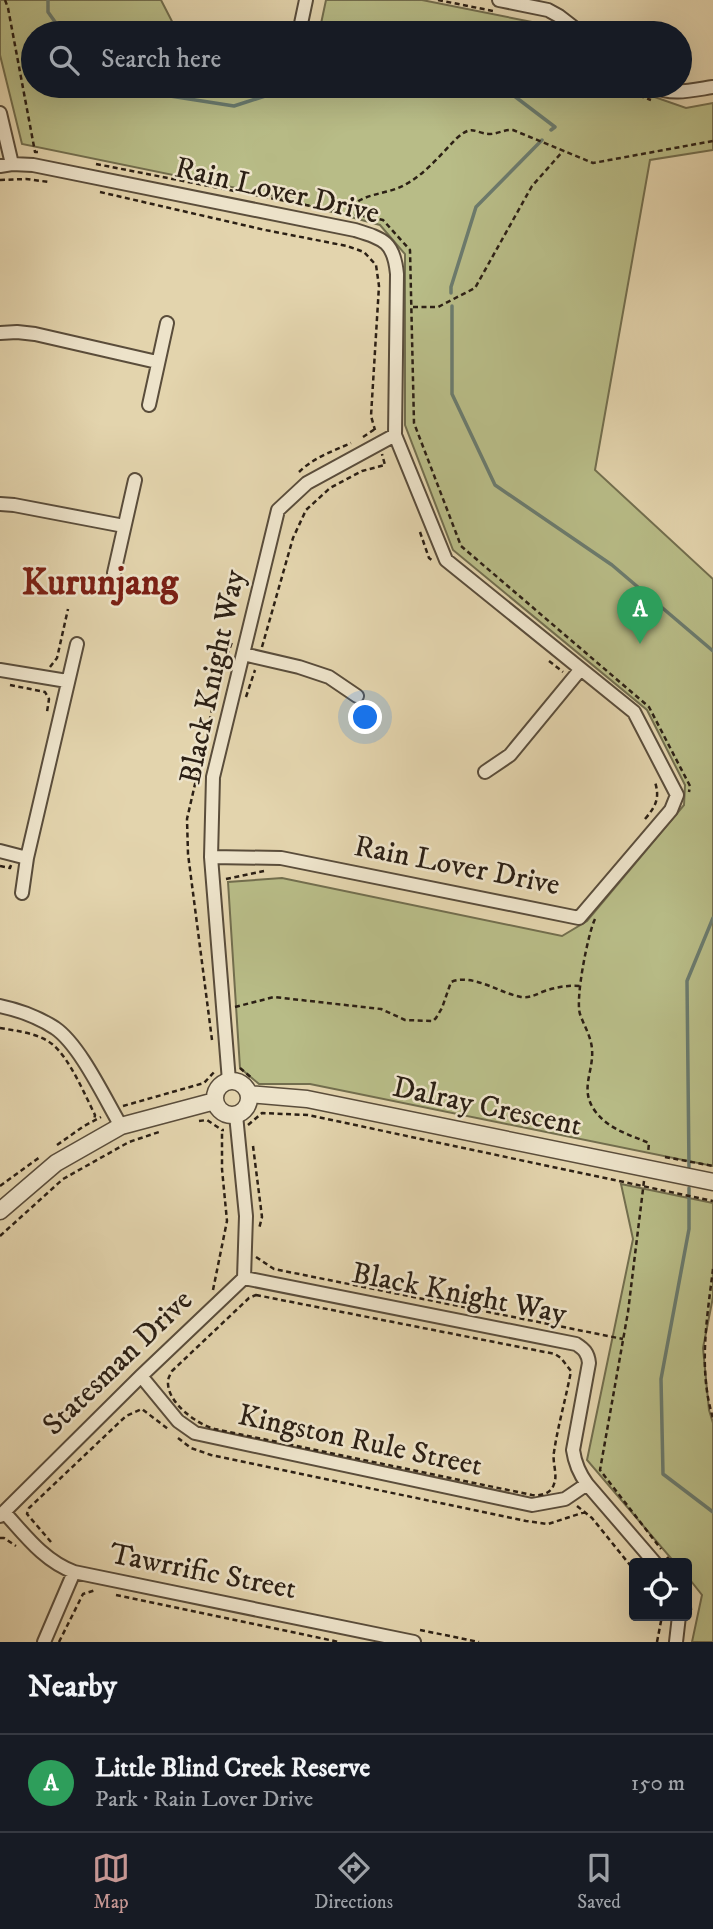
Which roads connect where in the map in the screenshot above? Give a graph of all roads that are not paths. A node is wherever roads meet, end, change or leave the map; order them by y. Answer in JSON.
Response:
{"nodes":[{"id":1,"x":306,"y":0,"type":"edge"},
{"id":2,"x":499,"y":0,"type":"edge"},
{"id":3,"x":302,"y":21,"type":"edge"},
{"id":4,"x":565,"y":21,"type":"edge"},
{"id":5,"x":713,"y":87,"type":"edge"},
{"id":6,"x":692,"y":91,"type":"edge"},
{"id":7,"x":0,"y":113,"type":"edge"},
{"id":8,"x":6,"y":165,"type":"edge"},
{"id":9,"x":167,"y":323,"type":"dead end"},
{"id":10,"x":0,"y":333,"type":"edge"},
{"id":11,"x":157,"y":362,"type":"junction"},
{"id":12,"x":149,"y":405,"type":"dead end"},
{"id":13,"x":396,"y":435,"type":"junction"},
{"id":14,"x":135,"y":480,"type":"dead end"},
{"id":15,"x":0,"y":504,"type":"edge"},
{"id":16,"x":124,"y":526,"type":"junction"},
{"id":17,"x":114,"y":573,"type":"dead end"},
{"id":18,"x":77,"y":644,"type":"dead end"},
{"id":19,"x":243,"y":654,"type":"junction"},
{"id":20,"x":0,"y":670,"type":"edge"},
{"id":21,"x":580,"y":670,"type":"junction"},
{"id":22,"x":67,"y":681,"type":"junction"},
{"id":23,"x":357,"y":696,"type":"dead end"},
{"id":24,"x":485,"y":772,"type":"dead end"},
{"id":25,"x":0,"y":851,"type":"edge"},
{"id":26,"x":21,"y":856,"type":"junction"},
{"id":27,"x":217,"y":857,"type":"junction"},
{"id":28,"x":22,"y":893,"type":"dead end"},
{"id":29,"x":0,"y":1006,"type":"edge"},
{"id":30,"x":229,"y":1081,"type":"junction"},
{"id":31,"x":249,"y":1094,"type":"junction"},
{"id":32,"x":215,"y":1101,"type":"junction"},
{"id":33,"x":236,"y":1121,"type":"junction"},
{"id":34,"x":121,"y":1126,"type":"junction"},
{"id":35,"x":713,"y":1182,"type":"edge"},
{"id":36,"x":0,"y":1211,"type":"edge"},
{"id":37,"x":244,"y":1278,"type":"junction"},
{"id":38,"x":141,"y":1376,"type":"junction"},
{"id":39,"x":587,"y":1484,"type":"junction"},
{"id":40,"x":2,"y":1514,"type":"edge"},
{"id":41,"x":650,"y":1558,"type":"edge"},
{"id":42,"x":74,"y":1572,"type":"junction"},
{"id":43,"x":679,"y":1621,"type":"edge"},
{"id":44,"x":44,"y":1642,"type":"edge"},
{"id":45,"x":414,"y":1642,"type":"edge"},
{"id":46,"x":676,"y":1642,"type":"edge"}],
"edges":[{"from":1,"to":3,"type":"street"},
{"from":2,"to":4,"type":"street"},
{"from":5,"to":6,"type":"street"},
{"from":7,"to":8,"type":"street"},
{"from":8,"to":13,"type":"street","name":"Rain Lover Drive"},
{"from":9,"to":11,"type":"street"},
{"from":10,"to":11,"type":"street"},
{"from":11,"to":12,"type":"street"},
{"from":13,"to":19,"type":"street","name":"Black Knight Way"},
{"from":13,"to":21,"type":"street","name":"Rain Lover Drive"},
{"from":14,"to":16,"type":"street"},
{"from":15,"to":16,"type":"street"},
{"from":16,"to":17,"type":"street"},
{"from":18,"to":22,"type":"street"},
{"from":19,"to":23,"type":"street"},
{"from":19,"to":27,"type":"street","name":"Black Knight Way"},
{"from":20,"to":22,"type":"street"},
{"from":21,"to":24,"type":"street"},
{"from":21,"to":27,"type":"street","name":"Rain Lover Drive"},
{"from":22,"to":26,"type":"street"},
{"from":25,"to":26,"type":"street"},
{"from":26,"to":28,"type":"street"},
{"from":27,"to":30,"type":"street","name":"Black Knight Way"},
{"from":29,"to":34,"type":"street"},
{"from":30,"to":31,"type":"street"},
{"from":30,"to":32,"type":"street"},
{"from":31,"to":33,"type":"street"},
{"from":31,"to":35,"type":"street","name":"Dalray Crescent"},
{"from":32,"to":33,"type":"street"},
{"from":32,"to":34,"type":"street"},
{"from":33,"to":37,"type":"street"},
{"from":34,"to":36,"type":"street"},
{"from":37,"to":38,"type":"street","name":"Statesman Drive"},
{"from":37,"to":39,"type":"street","name":"Black Knight Way"},
{"from":38,"to":39,"type":"street","name":"Kingston Rule Street"},
{"from":38,"to":40,"type":"street","name":"Statesman Drive"},
{"from":39,"to":41,"type":"street","name":"Black Knight Way"},
{"from":40,"to":42,"type":"street","name":"Tawrrific Street"},
{"from":42,"to":44,"type":"street"},
{"from":42,"to":45,"type":"street","name":"Tawrrific Street"},
{"from":43,"to":46,"type":"street"}]}
